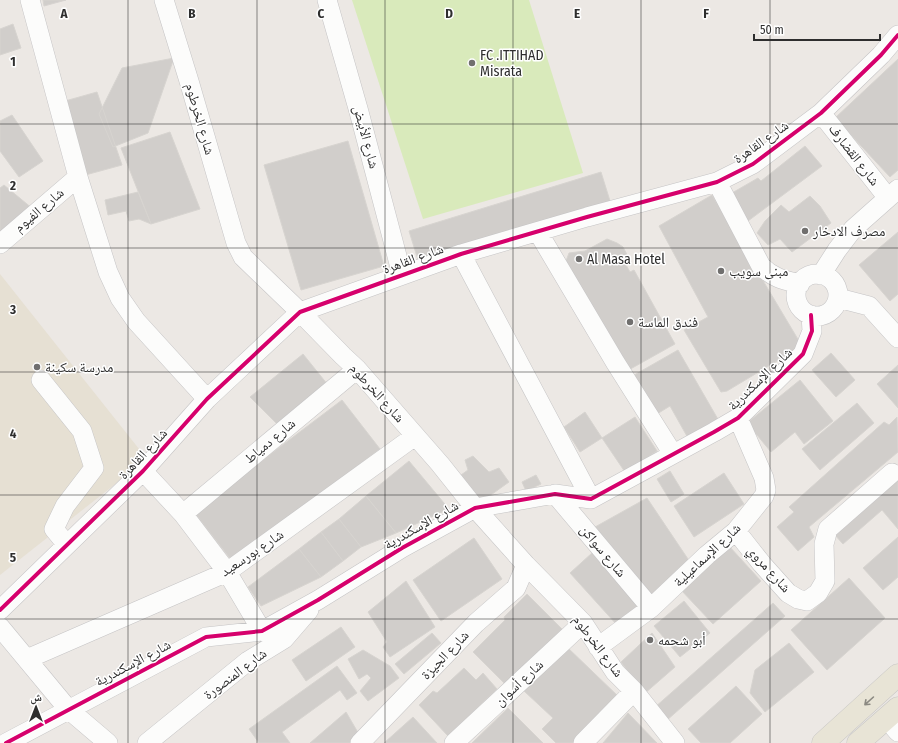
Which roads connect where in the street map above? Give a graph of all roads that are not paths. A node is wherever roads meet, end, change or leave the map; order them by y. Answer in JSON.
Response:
{"nodes":[{"id":1,"x":30,"y":0,"type":"edge"},
{"id":2,"x":164,"y":0,"type":"edge"},
{"id":3,"x":327,"y":0,"type":"edge"},
{"id":4,"x":898,"y":35,"type":"edge"},
{"id":5,"x":821,"y":113,"type":"junction"},
{"id":6,"x":78,"y":177,"type":"junction"},
{"id":7,"x":717,"y":182,"type":"junction"},
{"id":8,"x":893,"y":193,"type":"edge"},
{"id":9,"x":538,"y":232,"type":"junction"},
{"id":10,"x":0,"y":244,"type":"edge"},
{"id":11,"x":461,"y":254,"type":"junction"},
{"id":12,"x":402,"y":275,"type":"junction"},
{"id":13,"x":821,"y":275,"type":"junction"},
{"id":14,"x":800,"y":284,"type":"junction"},
{"id":15,"x":838,"y":298,"type":"junction"},
{"id":16,"x":300,"y":312,"type":"junction"},
{"id":17,"x":811,"y":315,"type":"junction"},
{"id":18,"x":897,"y":334,"type":"edge"},
{"id":19,"x":357,"y":369,"type":"junction"},
{"id":20,"x":41,"y":380,"type":"dead end"},
{"id":21,"x":207,"y":400,"type":"junction"},
{"id":22,"x":738,"y":418,"type":"junction"},
{"id":23,"x":415,"y":436,"type":"junction"},
{"id":24,"x":673,"y":454,"type":"junction"},
{"id":25,"x":144,"y":471,"type":"junction"},
{"id":26,"x":892,"y":473,"type":"dead end"},
{"id":27,"x":555,"y":494,"type":"junction"},
{"id":28,"x":591,"y":499,"type":"junction"},
{"id":29,"x":475,"y":508,"type":"junction"},
{"id":30,"x":183,"y":514,"type":"junction"},
{"id":31,"x":736,"y":531,"type":"junction"},
{"id":32,"x":67,"y":545,"type":"junction"},
{"id":33,"x":526,"y":565,"type":"junction"},
{"id":34,"x":227,"y":572,"type":"junction"},
{"id":35,"x":318,"y":600,"type":"junction"},
{"id":36,"x":651,"y":608,"type":"junction"},
{"id":37,"x":0,"y":610,"type":"edge"},
{"id":38,"x":583,"y":623,"type":"junction"},
{"id":39,"x":0,"y":627,"type":"edge"},
{"id":40,"x":262,"y":631,"type":"junction"},
{"id":41,"x":284,"y":639,"type":"junction"},
{"id":42,"x":598,"y":647,"type":"junction"},
{"id":43,"x":27,"y":659,"type":"junction"},
{"id":44,"x":898,"y":675,"type":"edge"},
{"id":45,"x":634,"y":691,"type":"junction"},
{"id":46,"x":68,"y":709,"type":"junction"},
{"id":47,"x":894,"y":719,"type":"edge"},
{"id":48,"x":6,"y":743,"type":"edge"},
{"id":49,"x":108,"y":743,"type":"edge"},
{"id":50,"x":147,"y":743,"type":"edge"},
{"id":51,"x":360,"y":743,"type":"edge"},
{"id":52,"x":454,"y":743,"type":"edge"},
{"id":53,"x":583,"y":743,"type":"edge"},
{"id":54,"x":675,"y":743,"type":"edge"},
{"id":55,"x":824,"y":743,"type":"edge"},
{"id":56,"x":858,"y":743,"type":"edge"}],
"edges":[{"from":1,"to":6,"type":"street"},
{"from":2,"to":16,"type":"street","name":"شارع الخرطوم"},
{"from":3,"to":12,"type":"street","name":"شارع الأبيض"},
{"from":4,"to":5,"type":"street","name":"شارع القاهرة"},
{"from":5,"to":7,"type":"street","name":"شارع القاهرة"},
{"from":5,"to":8,"type":"street","name":"شارع القضارف"},
{"from":6,"to":10,"type":"street","name":"شارع الفيوم"},
{"from":6,"to":21,"type":"street"},
{"from":7,"to":9,"type":"street","name":"شارع القاهرة"},
{"from":7,"to":14,"type":"street"},
{"from":8,"to":13,"type":"street"},
{"from":9,"to":11,"type":"street","name":"شارع القاهرة"},
{"from":9,"to":24,"type":"street"},
{"from":11,"to":12,"type":"street","name":"شارع القاهرة"},
{"from":11,"to":28,"type":"street"},
{"from":12,"to":16,"type":"street","name":"شارع القاهرة"},
{"from":13,"to":14,"type":"street"},
{"from":13,"to":15,"type":"street"},
{"from":14,"to":17,"type":"street"},
{"from":15,"to":17,"type":"street"},
{"from":15,"to":18,"type":"street"},
{"from":16,"to":19,"type":"street","name":"شارع الخرطوم"},
{"from":16,"to":21,"type":"street","name":"شارع القاهرة"},
{"from":17,"to":22,"type":"street","name":"شارع الإسكندرية"},
{"from":19,"to":23,"type":"street","name":"شارع الخرطوم"},
{"from":19,"to":30,"type":"street","name":"شارع دمياط"},
{"from":20,"to":32,"type":"street"},
{"from":21,"to":25,"type":"street","name":"شارع القاهرة"},
{"from":22,"to":24,"type":"street","name":"شارع الإسكندرية"},
{"from":22,"to":31,"type":"street","name":"شارع الإسماعيلية"},
{"from":23,"to":29,"type":"street","name":"شارع الخرطوم"},
{"from":23,"to":34,"type":"street","name":"شارع بورسعيد"},
{"from":24,"to":28,"type":"street","name":"شارع الإسكندرية"},
{"from":25,"to":30,"type":"street"},
{"from":25,"to":32,"type":"street","name":"شارع القاهرة"},
{"from":26,"to":31,"type":"street","name":"شارع مروي"},
{"from":27,"to":28,"type":"street","name":"شارع الإسكندرية"},
{"from":27,"to":29,"type":"street","name":"شارع الإسكندرية"},
{"from":27,"to":36,"type":"street","name":"شارع سواكن"},
{"from":29,"to":33,"type":"street","name":"شارع الخرطوم"},
{"from":29,"to":35,"type":"street","name":"شارع الإسكندرية"},
{"from":30,"to":34,"type":"street"},
{"from":31,"to":36,"type":"street","name":"شارع الإسماعيلية"},
{"from":32,"to":37,"type":"street","name":"شارع القاهرة"},
{"from":33,"to":38,"type":"street","name":"شارع الخرطوم"},
{"from":33,"to":51,"type":"street","name":"شارع الجيزة"},
{"from":34,"to":40,"type":"street"},
{"from":34,"to":43,"type":"street","name":"شارع بورسعيد"},
{"from":35,"to":40,"type":"street","name":"شارع الإسكندرية"},
{"from":35,"to":41,"type":"street","name":"شارع المنصورة"},
{"from":36,"to":42,"type":"street","name":"شارع الإسماعيلية"},
{"from":38,"to":42,"type":"street","name":"شارع الخرطوم"},
{"from":38,"to":52,"type":"street","name":"شارع أسوان"},
{"from":39,"to":43,"type":"street"},
{"from":40,"to":41,"type":"street"},
{"from":40,"to":46,"type":"street","name":"شارع الإسكندرية"},
{"from":41,"to":50,"type":"street","name":"شارع المنصورة"},
{"from":42,"to":45,"type":"street","name":"شارع الخرطوم"},
{"from":43,"to":46,"type":"street"},
{"from":44,"to":55,"type":"main road","one_way":true},
{"from":45,"to":53,"type":"street"},
{"from":45,"to":54,"type":"street","name":"شارع الخرطوم"},
{"from":46,"to":48,"type":"street","name":"شارع الإسكندرية"},
{"from":46,"to":49,"type":"street"},
{"from":47,"to":56,"type":"main road"}]}
